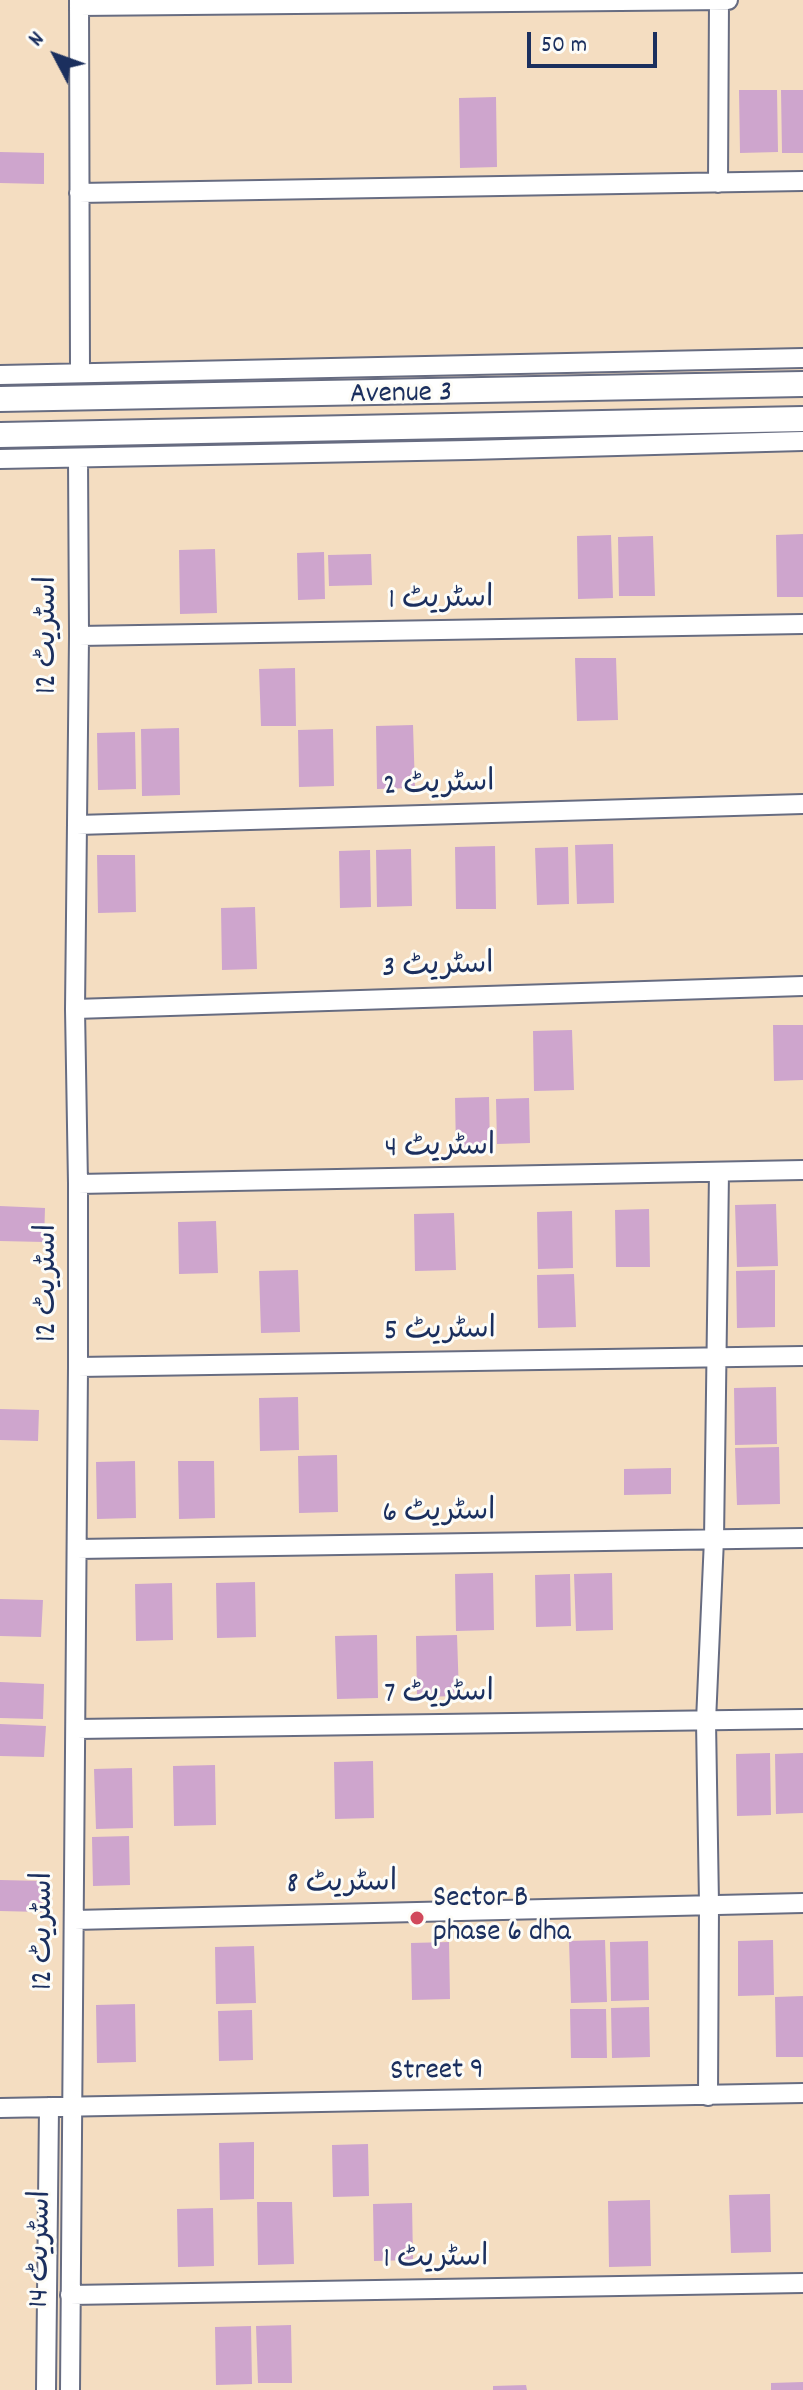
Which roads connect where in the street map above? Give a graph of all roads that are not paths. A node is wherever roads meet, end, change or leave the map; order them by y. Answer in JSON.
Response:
{"nodes":[{"id":1,"x":719,"y":0,"type":"edge"},
{"id":2,"x":728,"y":0,"type":"edge"},
{"id":3,"x":79,"y":3,"type":"edge"},
{"id":4,"x":803,"y":181,"type":"edge"},
{"id":5,"x":718,"y":183,"type":"junction"},
{"id":6,"x":79,"y":193,"type":"junction"},
{"id":7,"x":803,"y":358,"type":"edge"},
{"id":8,"x":80,"y":372,"type":"junction"},
{"id":9,"x":0,"y":375,"type":"edge"},
{"id":10,"x":803,"y":384,"type":"edge"},
{"id":11,"x":0,"y":399,"type":"edge"},
{"id":12,"x":803,"y":419,"type":"edge"},
{"id":13,"x":0,"y":435,"type":"edge"},
{"id":14,"x":803,"y":441,"type":"edge"},
{"id":15,"x":78,"y":458,"type":"junction"},
{"id":16,"x":0,"y":459,"type":"edge"},
{"id":17,"x":803,"y":624,"type":"edge"},
{"id":18,"x":79,"y":636,"type":"junction"},
{"id":19,"x":803,"y":804,"type":"edge"},
{"id":20,"x":77,"y":825,"type":"junction"},
{"id":21,"x":803,"y":986,"type":"edge"},
{"id":22,"x":75,"y":1009,"type":"junction"},
{"id":23,"x":803,"y":1170,"type":"edge"},
{"id":24,"x":719,"y":1172,"type":"junction"},
{"id":25,"x":78,"y":1184,"type":"junction"},
{"id":26,"x":716,"y":1356,"type":"junction"},
{"id":27,"x":803,"y":1356,"type":"edge"},
{"id":28,"x":78,"y":1367,"type":"junction"},
{"id":29,"x":803,"y":1538,"type":"edge"},
{"id":30,"x":714,"y":1539,"type":"junction"},
{"id":31,"x":77,"y":1549,"type":"junction"},
{"id":32,"x":803,"y":1719,"type":"edge"},
{"id":33,"x":706,"y":1721,"type":"junction"},
{"id":34,"x":76,"y":1729,"type":"junction"},
{"id":35,"x":803,"y":1903,"type":"edge"},
{"id":36,"x":709,"y":1904,"type":"junction"},
{"id":37,"x":74,"y":1920,"type":"junction"},
{"id":38,"x":803,"y":2093,"type":"edge"},
{"id":39,"x":708,"y":2096,"type":"junction"},
{"id":40,"x":49,"y":2107,"type":"junction"},
{"id":41,"x":0,"y":2108,"type":"edge"},
{"id":42,"x":73,"y":2108,"type":"junction"},
{"id":43,"x":803,"y":2283,"type":"edge"},
{"id":44,"x":70,"y":2295,"type":"junction"},
{"id":45,"x":46,"y":2390,"type":"edge"},
{"id":46,"x":70,"y":2390,"type":"edge"}],
"edges":[{"from":1,"to":2,"type":"street"},
{"from":1,"to":3,"type":"street"},
{"from":1,"to":5,"type":"street"},
{"from":3,"to":6,"type":"street"},
{"from":4,"to":5,"type":"street"},
{"from":5,"to":6,"type":"street"},
{"from":6,"to":8,"type":"street"},
{"from":7,"to":8,"type":"street"},
{"from":8,"to":9,"type":"street"},
{"from":10,"to":11,"type":"main road","name":"Avenue 3"},
{"from":12,"to":13,"type":"main road","name":"Avenue 3"},
{"from":14,"to":15,"type":"street"},
{"from":15,"to":16,"type":"street"},
{"from":15,"to":18,"type":"street","name":"اسٹریٹ 12"},
{"from":17,"to":18,"type":"street","name":"اسٹریٹ 1"},
{"from":18,"to":20,"type":"street","name":"اسٹریٹ 12"},
{"from":19,"to":20,"type":"street","name":"اسٹریٹ 2"},
{"from":20,"to":22,"type":"street","name":"اسٹریٹ 12"},
{"from":21,"to":22,"type":"street","name":"اسٹریٹ 3"},
{"from":22,"to":25,"type":"street","name":"اسٹریٹ 12"},
{"from":23,"to":24,"type":"street","name":"اسٹریٹ 4"},
{"from":24,"to":25,"type":"street","name":"اسٹریٹ 4"},
{"from":24,"to":26,"type":"street"},
{"from":25,"to":28,"type":"street","name":"اسٹریٹ 12"},
{"from":26,"to":27,"type":"street","name":"اسٹریٹ 5"},
{"from":26,"to":28,"type":"street","name":"اسٹریٹ 5"},
{"from":26,"to":30,"type":"street"},
{"from":28,"to":31,"type":"street","name":"اسٹریٹ 12"},
{"from":29,"to":30,"type":"street","name":"اسٹریٹ 6"},
{"from":30,"to":31,"type":"street","name":"اسٹریٹ 6"},
{"from":30,"to":33,"type":"street"},
{"from":31,"to":34,"type":"street","name":"اسٹریٹ 12"},
{"from":32,"to":33,"type":"street","name":"اسٹریٹ 7"},
{"from":33,"to":34,"type":"street","name":"اسٹریٹ 7"},
{"from":33,"to":36,"type":"street"},
{"from":34,"to":37,"type":"street","name":"اسٹریٹ 12"},
{"from":35,"to":36,"type":"street","name":"اسٹریٹ 8"},
{"from":36,"to":37,"type":"street","name":"اسٹریٹ 8"},
{"from":36,"to":39,"type":"street"},
{"from":37,"to":42,"type":"street","name":"اسٹریٹ 12"},
{"from":38,"to":39,"type":"street","name":"Street 9"},
{"from":39,"to":42,"type":"street","name":"Street 9"},
{"from":40,"to":41,"type":"street","name":"Street 9"},
{"from":40,"to":42,"type":"street","name":"Street 9"},
{"from":40,"to":45,"type":"street"},
{"from":42,"to":44,"type":"street","name":"اسٹریٹ 14"},
{"from":43,"to":44,"type":"street","name":"اسٹریٹ 1"},
{"from":44,"to":46,"type":"street","name":"اسٹریٹ 14"}]}
